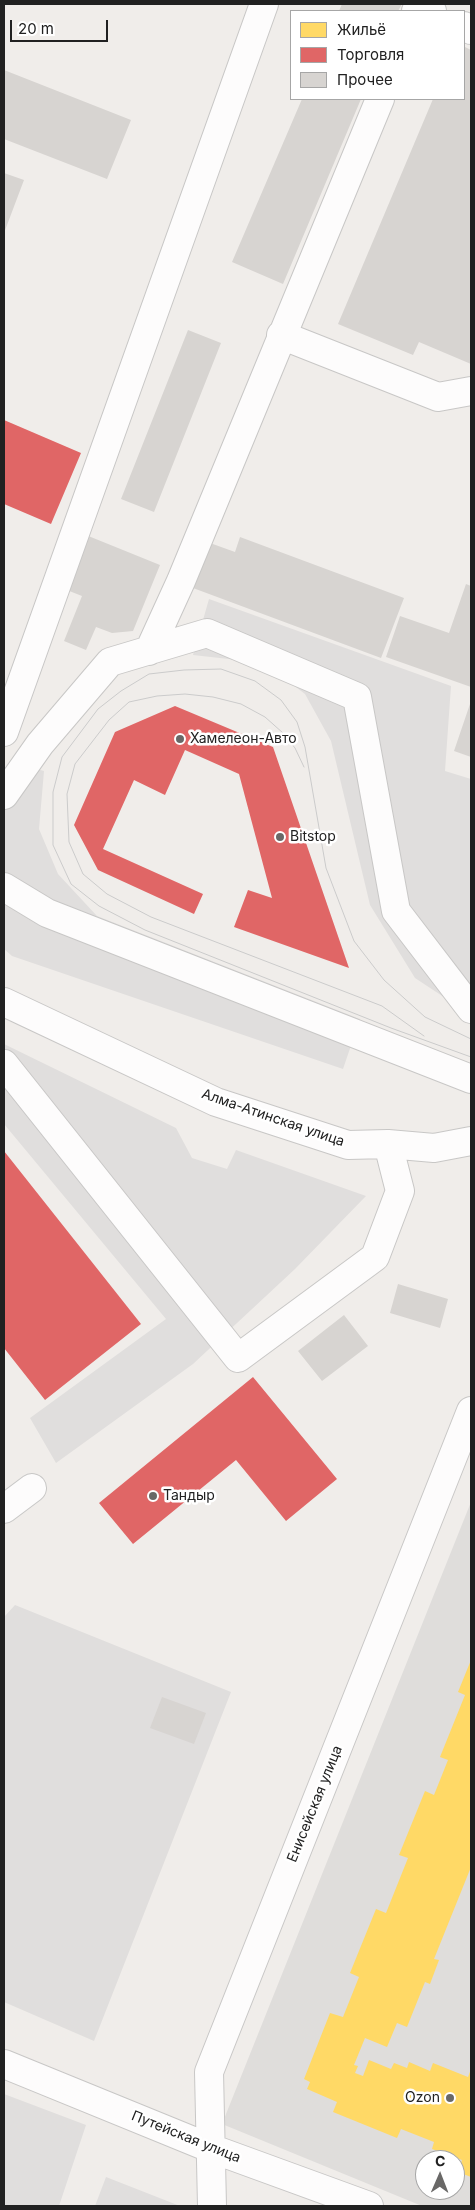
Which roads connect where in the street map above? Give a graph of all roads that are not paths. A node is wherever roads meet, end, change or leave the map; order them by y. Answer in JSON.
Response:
{"nodes":[{"id":1,"x":264,"y":4,"type":"edge"},
{"id":2,"x":416,"y":10,"type":"edge"},
{"id":3,"x":430,"y":10,"type":"edge"},
{"id":4,"x":380,"y":100,"type":"edge"},
{"id":5,"x":281,"y":335,"type":"junction"},
{"id":6,"x":471,"y":391,"type":"edge"},
{"id":7,"x":149,"y":651,"type":"junction"},
{"id":8,"x":4,"y":732,"type":"edge"},
{"id":9,"x":4,"y":795,"type":"edge"},
{"id":10,"x":4,"y":887,"type":"edge"},
{"id":11,"x":4,"y":1002,"type":"edge"},
{"id":12,"x":471,"y":1008,"type":"edge"},
{"id":13,"x":4,"y":1064,"type":"edge"},
{"id":14,"x":471,"y":1079,"type":"edge"},
{"id":15,"x":471,"y":1141,"type":"edge"},
{"id":16,"x":388,"y":1144,"type":"junction"},
{"id":17,"x":471,"y":1411,"type":"edge"},
{"id":18,"x":32,"y":1488,"type":"dead end"},
{"id":19,"x":4,"y":1509,"type":"edge"},
{"id":20,"x":4,"y":2064,"type":"edge"},
{"id":21,"x":210,"y":2148,"type":"junction"},
{"id":22,"x":212,"y":2206,"type":"edge"},
{"id":23,"x":369,"y":2206,"type":"edge"}],
"edges":[{"from":1,"to":8,"type":"street"},
{"from":2,"to":3,"type":"street"},
{"from":4,"to":5,"type":"street"},
{"from":5,"to":6,"type":"street"},
{"from":5,"to":7,"type":"street"},
{"from":7,"to":9,"type":"street"},
{"from":7,"to":12,"type":"street"},
{"from":10,"to":14,"type":"street"},
{"from":11,"to":16,"type":"street","name":"Алма-Атинская улица"},
{"from":13,"to":16,"type":"street"},
{"from":15,"to":16,"type":"street","name":"Алма-Атинская улица"},
{"from":17,"to":21,"type":"street","name":"Енисейская улица"},
{"from":18,"to":19,"type":"street"},
{"from":20,"to":21,"type":"street","name":"Путейская улица"},
{"from":21,"to":22,"type":"street","name":"Енисейская улица"},
{"from":21,"to":23,"type":"street","name":"Путейская улица"}]}
